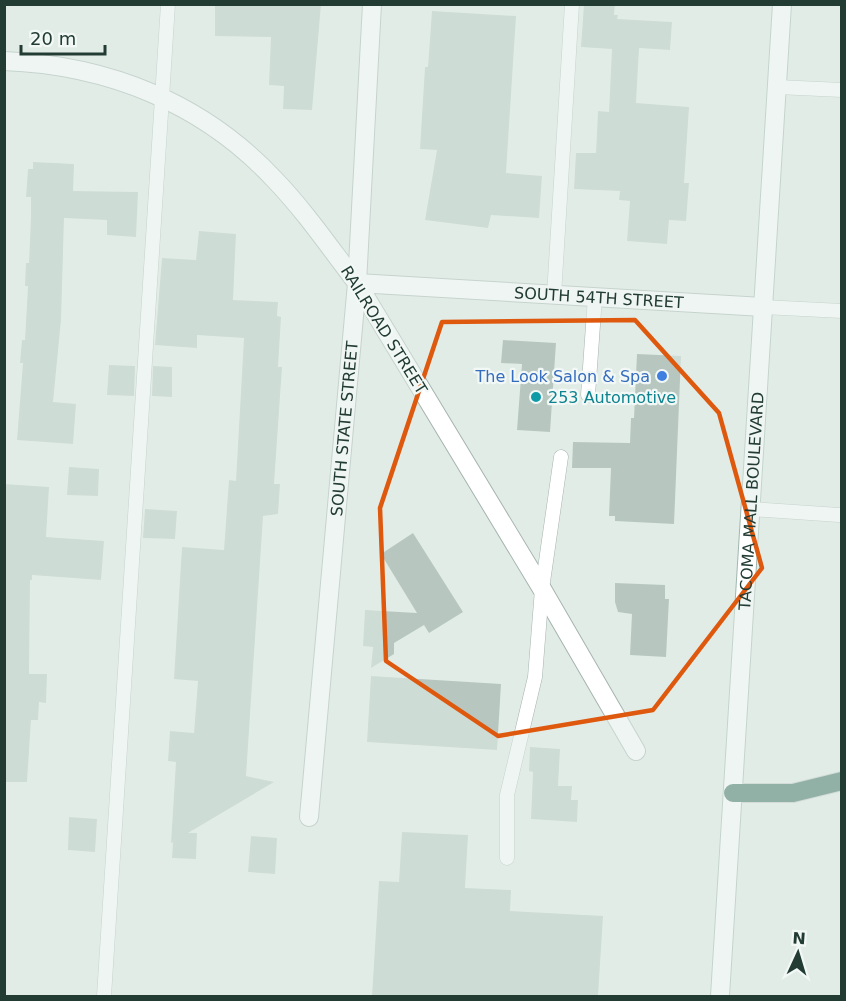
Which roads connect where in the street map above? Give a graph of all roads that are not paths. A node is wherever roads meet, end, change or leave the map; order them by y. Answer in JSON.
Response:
{"nodes":[{"id":1,"x":168,"y":4,"type":"edge"},
{"id":2,"x":372,"y":4,"type":"edge"},
{"id":3,"x":572,"y":4,"type":"edge"},
{"id":4,"x":782,"y":4,"type":"edge"},
{"id":5,"x":4,"y":61,"type":"edge"},
{"id":6,"x":777,"y":87,"type":"junction"},
{"id":7,"x":842,"y":90,"type":"edge"},
{"id":8,"x":162,"y":95,"type":"junction"},
{"id":9,"x":357,"y":283,"type":"junction"},
{"id":10,"x":554,"y":295,"type":"junction"},
{"id":11,"x":595,"y":297,"type":"junction"},
{"id":12,"x":763,"y":306,"type":"junction"},
{"id":13,"x":842,"y":311,"type":"edge"},
{"id":14,"x":588,"y":395,"type":"dead end"},
{"id":15,"x":561,"y":457,"type":"dead end"},
{"id":16,"x":751,"y":509,"type":"junction"},
{"id":17,"x":839,"y":515,"type":"dead end"},
{"id":18,"x":542,"y":589,"type":"junction"},
{"id":19,"x":636,"y":751,"type":"dead end"},
{"id":20,"x":842,"y":781,"type":"edge"},
{"id":21,"x":733,"y":794,"type":"junction"},
{"id":22,"x":309,"y":817,"type":"dead end"},
{"id":23,"x":507,"y":858,"type":"dead end"},
{"id":24,"x":104,"y":996,"type":"edge"},
{"id":25,"x":720,"y":996,"type":"edge"}],
"edges":[{"from":1,"to":8,"type":"lane"},
{"from":2,"to":9,"type":"street","name":"SOUTH STATE STREET"},
{"from":3,"to":10,"type":"lane"},
{"from":4,"to":6,"type":"street","name":"TACOMA MALL BOULEVARD"},
{"from":5,"to":8,"type":"street","name":"RAILROAD STREET"},
{"from":6,"to":7,"type":"lane"},
{"from":6,"to":12,"type":"street","name":"TACOMA MALL BOULEVARD"},
{"from":8,"to":9,"type":"street","name":"RAILROAD STREET"},
{"from":8,"to":24,"type":"lane"},
{"from":9,"to":10,"type":"street","name":"SOUTH 54TH STREET"},
{"from":9,"to":18,"type":"street","name":"RAILROAD STREET"},
{"from":9,"to":22,"type":"street","name":"SOUTH STATE STREET"},
{"from":10,"to":11,"type":"street","name":"SOUTH 54TH STREET"},
{"from":11,"to":12,"type":"street","name":"SOUTH 54TH STREET"},
{"from":11,"to":14,"type":"lane"},
{"from":12,"to":13,"type":"lane","name":"SOUTH 54TH STREET"},
{"from":12,"to":16,"type":"street","name":"TACOMA MALL BOULEVARD"},
{"from":15,"to":18,"type":"lane"},
{"from":16,"to":17,"type":"lane"},
{"from":16,"to":21,"type":"street","name":"TACOMA MALL BOULEVARD"},
{"from":18,"to":19,"type":"street","name":"RAILROAD STREET"},
{"from":18,"to":23,"type":"lane"},
{"from":20,"to":21,"type":"highway"},
{"from":21,"to":25,"type":"street","name":"TACOMA MALL BOULEVARD"}]}
